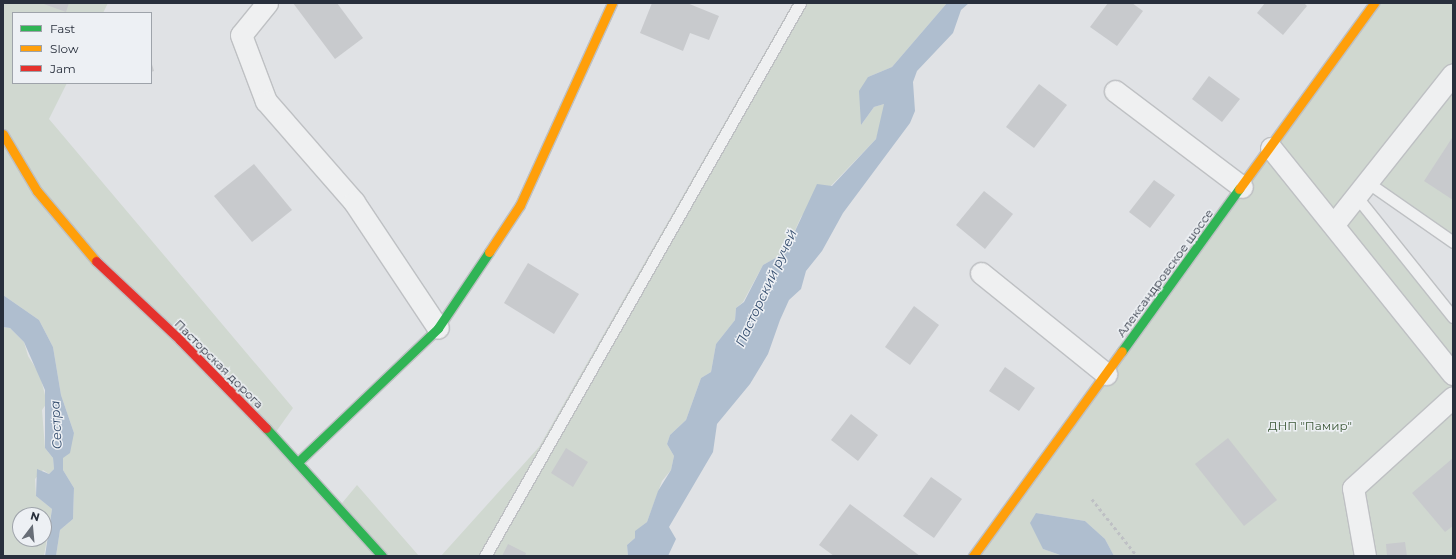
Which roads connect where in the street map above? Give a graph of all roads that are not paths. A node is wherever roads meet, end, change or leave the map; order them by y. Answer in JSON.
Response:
{"nodes":[{"id":1,"x":267,"y":3,"type":"edge"},
{"id":2,"x":612,"y":3,"type":"edge"},
{"id":3,"x":800,"y":3,"type":"edge"},
{"id":4,"x":1374,"y":3,"type":"edge"},
{"id":5,"x":1453,"y":74,"type":"edge"},
{"id":6,"x":1115,"y":91,"type":"dead end"},
{"id":7,"x":3,"y":134,"type":"edge"},
{"id":8,"x":1271,"y":148,"type":"junction"},
{"id":9,"x":1242,"y":187,"type":"junction"},
{"id":10,"x":1362,"y":189,"type":"junction"},
{"id":11,"x":1334,"y":224,"type":"junction"},
{"id":12,"x":1453,"y":242,"type":"edge"},
{"id":13,"x":981,"y":273,"type":"dead end"},
{"id":14,"x":1453,"y":317,"type":"edge"},
{"id":15,"x":438,"y":328,"type":"junction"},
{"id":16,"x":1106,"y":374,"type":"junction"},
{"id":17,"x":1453,"y":374,"type":"edge"},
{"id":18,"x":1453,"y":396,"type":"edge"},
{"id":19,"x":298,"y":462,"type":"junction"},
{"id":20,"x":382,"y":556,"type":"edge"},
{"id":21,"x":485,"y":556,"type":"edge"},
{"id":22,"x":972,"y":556,"type":"edge"},
{"id":23,"x":1365,"y":556,"type":"edge"}],
"edges":[{"from":1,"to":15,"type":"street"},
{"from":2,"to":15,"type":"street"},
{"from":3,"to":21,"type":"lane"},
{"from":4,"to":8,"type":"street","name":"Александровское шоссе"},
{"from":5,"to":10,"type":"street"},
{"from":6,"to":9,"type":"street"},
{"from":7,"to":19,"type":"street","name":"Пасторская дорога"},
{"from":8,"to":9,"type":"street","name":"Александровское шоссе"},
{"from":8,"to":11,"type":"street"},
{"from":9,"to":16,"type":"street","name":"Александровское шоссе"},
{"from":10,"to":11,"type":"street"},
{"from":10,"to":12,"type":"lane"},
{"from":10,"to":14,"type":"lane"},
{"from":11,"to":17,"type":"street"},
{"from":13,"to":16,"type":"street"},
{"from":15,"to":19,"type":"street"},
{"from":16,"to":22,"type":"street","name":"Александровское шоссе"},
{"from":18,"to":23,"type":"street"},
{"from":19,"to":20,"type":"street","name":"Пасторская дорога"}]}
